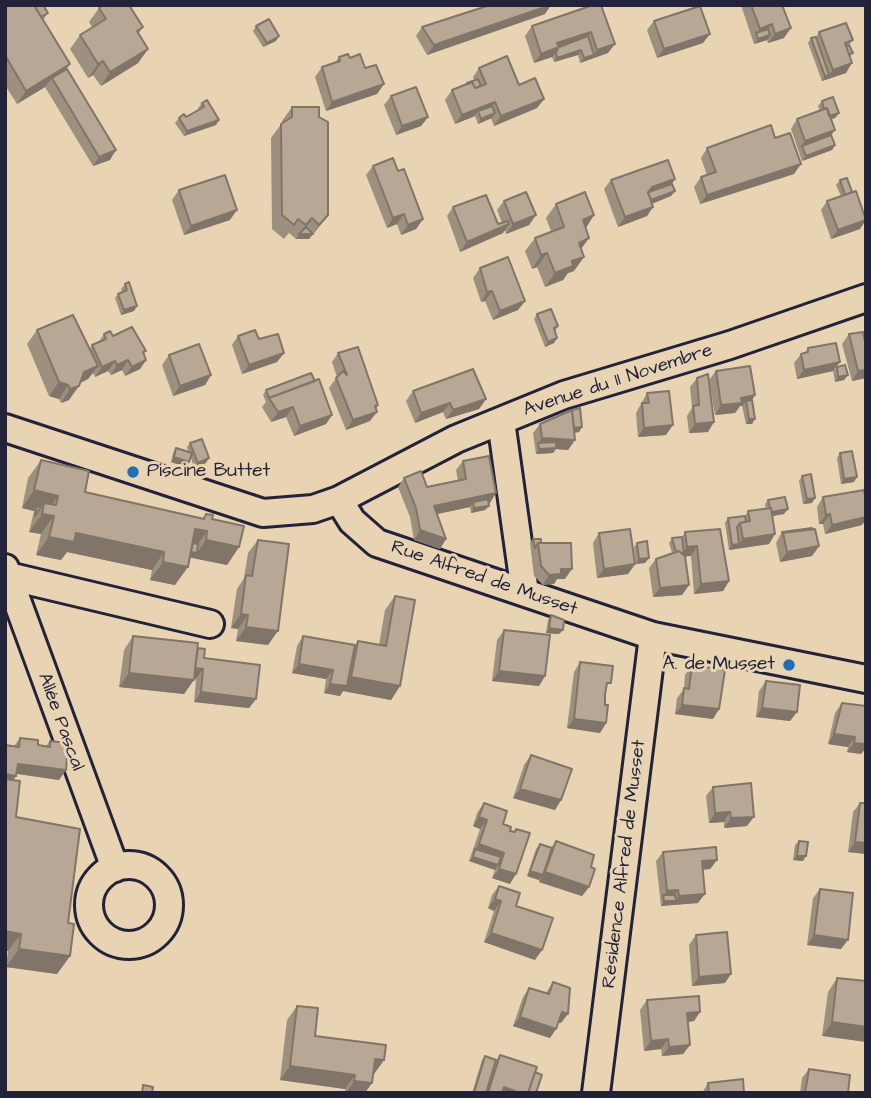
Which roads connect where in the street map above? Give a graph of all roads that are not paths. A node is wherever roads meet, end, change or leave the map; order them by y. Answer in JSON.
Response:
{"nodes":[{"id":1,"x":866,"y":298,"type":"edge"},
{"id":2,"x":501,"y":421,"type":"junction"},
{"id":3,"x":5,"y":428,"type":"edge"},
{"id":4,"x":339,"y":500,"type":"junction"},
{"id":5,"x":7,"y":572,"type":"edge"},
{"id":6,"x":525,"y":593,"type":"junction"},
{"id":7,"x":210,"y":624,"type":"dead end"},
{"id":8,"x":653,"y":636,"type":"junction"},
{"id":9,"x":866,"y":679,"type":"edge"},
{"id":10,"x":115,"y":868,"type":"dead end"},
{"id":11,"x":596,"y":1093,"type":"edge"}],
"edges":[{"from":1,"to":2,"type":"street","name":"Avenue du 11 Novembre"},
{"from":2,"to":4,"type":"street","name":"Avenue du 11 Novembre"},
{"from":2,"to":6,"type":"street"},
{"from":3,"to":4,"type":"street"},
{"from":4,"to":6,"type":"street","name":"Rue Alfred de Musset"},
{"from":5,"to":7,"type":"street","name":"Allée Pascal"},
{"from":5,"to":10,"type":"street","name":"Allée Pascal"},
{"from":6,"to":8,"type":"street","name":"Rue Alfred de Musset"},
{"from":8,"to":9,"type":"street","name":"Rue Alfred de Musset"},
{"from":8,"to":11,"type":"street","name":"Résidence Alfred de Musset"}]}
